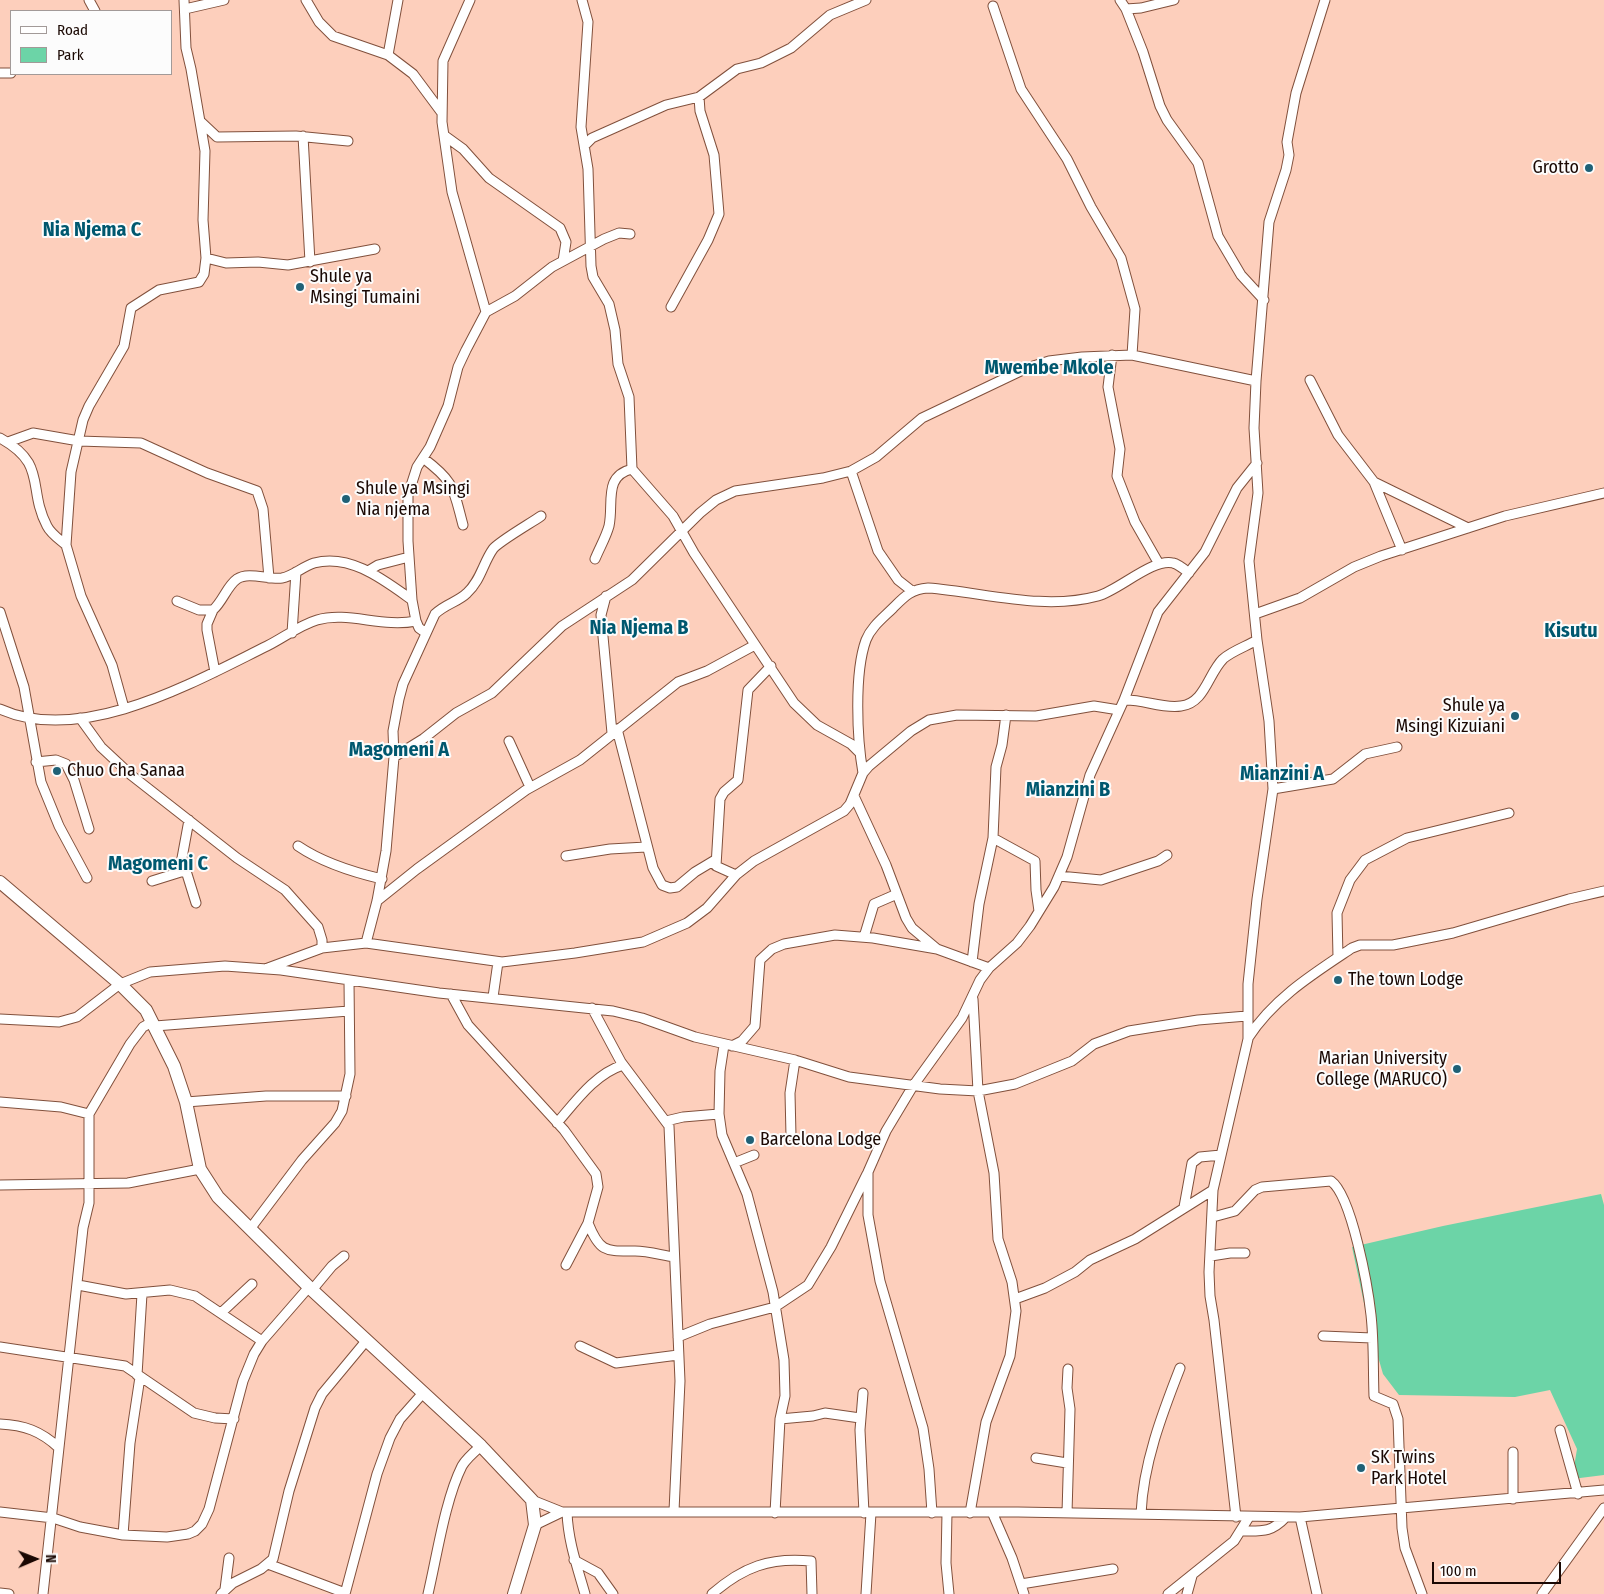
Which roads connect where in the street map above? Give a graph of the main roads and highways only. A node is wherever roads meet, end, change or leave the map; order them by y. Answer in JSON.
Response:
{"nodes":[{"id":1,"x":0,"y":882,"type":"edge"},
{"id":2,"x":514,"y":1594,"type":"edge"}],
"edges":[{"from":1,"to":2,"type":"main road"}]}
